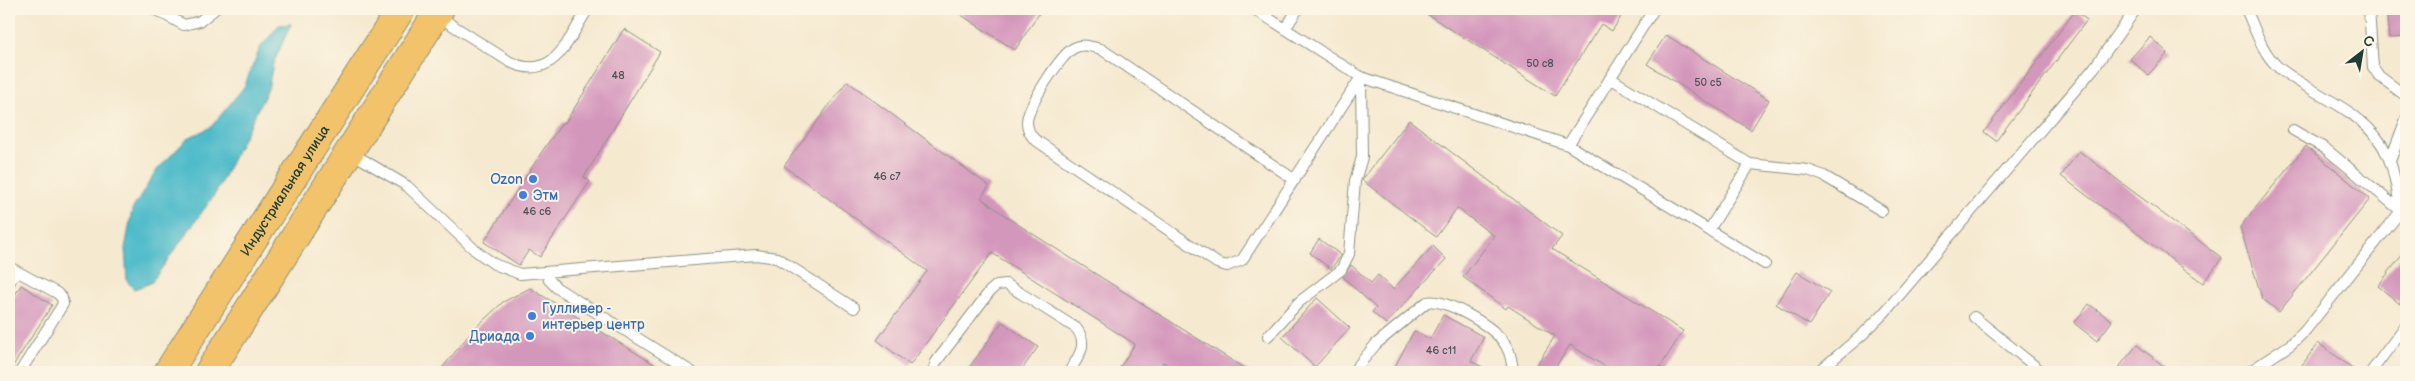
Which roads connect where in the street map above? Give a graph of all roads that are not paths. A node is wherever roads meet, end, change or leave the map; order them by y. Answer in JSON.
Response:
{"nodes":[{"id":1,"x":154,"y":9,"type":"edge"},
{"id":2,"x":215,"y":9,"type":"edge"},
{"id":3,"x":401,"y":9,"type":"edge"},
{"id":4,"x":588,"y":9,"type":"edge"},
{"id":5,"x":1254,"y":9,"type":"edge"},
{"id":6,"x":1298,"y":9,"type":"edge"},
{"id":7,"x":1654,"y":9,"type":"edge"},
{"id":8,"x":2136,"y":9,"type":"edge"},
{"id":9,"x":2246,"y":9,"type":"edge"},
{"id":10,"x":2369,"y":9,"type":"edge"},
{"id":11,"x":439,"y":12,"type":"edge"},
{"id":12,"x":1285,"y":29,"type":"junction"},
{"id":13,"x":1361,"y":78,"type":"junction"},
{"id":14,"x":1610,"y":78,"type":"junction"},
{"id":15,"x":2406,"y":96,"type":"edge"},
{"id":16,"x":2406,"y":119,"type":"edge"},
{"id":17,"x":2292,"y":130,"type":"dead end"},
{"id":18,"x":1568,"y":145,"type":"junction"},
{"id":19,"x":349,"y":151,"type":"junction"},
{"id":20,"x":2390,"y":162,"type":"junction"},
{"id":21,"x":1750,"y":164,"type":"junction"},
{"id":22,"x":1295,"y":180,"type":"junction"},
{"id":23,"x":1882,"y":211,"type":"dead end"},
{"id":24,"x":2404,"y":213,"type":"edge"},
{"id":25,"x":1709,"y":230,"type":"junction"},
{"id":26,"x":1765,"y":264,"type":"dead end"},
{"id":27,"x":12,"y":269,"type":"edge"},
{"id":28,"x":547,"y":272,"type":"junction"},
{"id":29,"x":9,"y":282,"type":"edge"},
{"id":30,"x":854,"y":308,"type":"dead end"},
{"id":31,"x":1974,"y":316,"type":"dead end"},
{"id":32,"x":2406,"y":325,"type":"edge"},
{"id":33,"x":1268,"y":336,"type":"dead end"},
{"id":34,"x":20,"y":372,"type":"edge"},
{"id":35,"x":168,"y":372,"type":"edge"},
{"id":36,"x":209,"y":372,"type":"edge"},
{"id":37,"x":692,"y":372,"type":"edge"},
{"id":38,"x":933,"y":372,"type":"edge"},
{"id":39,"x":1069,"y":372,"type":"edge"},
{"id":40,"x":1353,"y":372,"type":"edge"},
{"id":41,"x":1513,"y":372,"type":"edge"},
{"id":42,"x":1818,"y":372,"type":"edge"},
{"id":43,"x":2042,"y":372,"type":"edge"},
{"id":44,"x":2249,"y":372,"type":"edge"},
{"id":45,"x":2371,"y":372,"type":"edge"}],
"edges":[{"from":1,"to":2,"type":"lane"},
{"from":3,"to":35,"type":"main road","name":"Индустриальная улица"},
{"from":4,"to":11,"type":"lane"},
{"from":5,"to":12,"type":"lane"},
{"from":6,"to":12,"type":"lane"},
{"from":7,"to":14,"type":"lane"},
{"from":8,"to":42,"type":"lane"},
{"from":9,"to":20,"type":"lane"},
{"from":10,"to":15,"type":"lane"},
{"from":11,"to":19,"type":"main road"},
{"from":12,"to":13,"type":"lane"},
{"from":13,"to":18,"type":"lane"},
{"from":13,"to":22,"type":"lane"},
{"from":13,"to":33,"type":"lane"},
{"from":14,"to":18,"type":"lane"},
{"from":14,"to":21,"type":"lane"},
{"from":16,"to":20,"type":"lane"},
{"from":17,"to":24,"type":"lane"},
{"from":18,"to":25,"type":"lane"},
{"from":19,"to":28,"type":"lane"},
{"from":19,"to":36,"type":"main road"},
{"from":20,"to":24,"type":"lane"},
{"from":21,"to":23,"type":"lane"},
{"from":21,"to":25,"type":"lane"},
{"from":22,"to":22,"type":"lane"},
{"from":24,"to":44,"type":"lane"},
{"from":25,"to":26,"type":"lane"},
{"from":27,"to":29,"type":"lane"},
{"from":27,"to":34,"type":"lane"},
{"from":28,"to":30,"type":"lane"},
{"from":28,"to":37,"type":"lane"},
{"from":31,"to":43,"type":"lane"},
{"from":32,"to":45,"type":"lane"},
{"from":38,"to":39,"type":"lane"},
{"from":40,"to":41,"type":"lane"}]}
